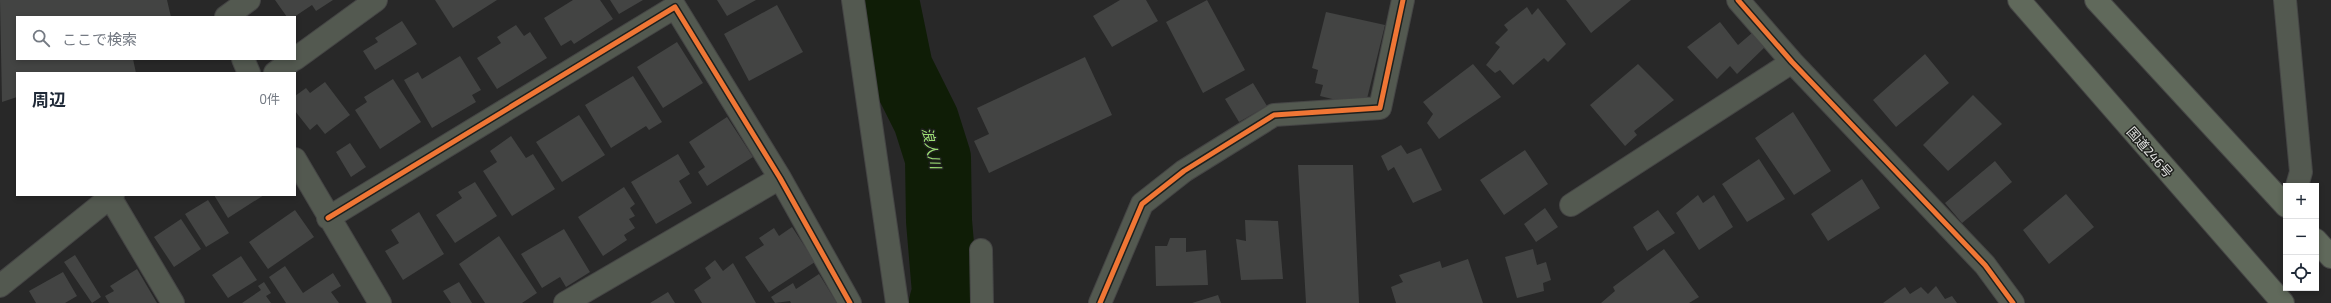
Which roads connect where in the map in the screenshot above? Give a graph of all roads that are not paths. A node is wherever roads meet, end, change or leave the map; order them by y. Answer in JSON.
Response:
{"nodes":[{"id":1,"x":249,"y":0,"type":"edge"},
{"id":2,"x":376,"y":0,"type":"edge"},
{"id":3,"x":853,"y":0,"type":"edge"},
{"id":4,"x":1403,"y":0,"type":"edge"},
{"id":5,"x":1738,"y":0,"type":"edge"},
{"id":6,"x":2019,"y":0,"type":"edge"},
{"id":7,"x":2096,"y":0,"type":"edge"},
{"id":8,"x":2285,"y":0,"type":"edge"},
{"id":9,"x":227,"y":16,"type":"edge"},
{"id":10,"x":296,"y":58,"type":"edge"},
{"id":11,"x":243,"y":60,"type":"edge"},
{"id":12,"x":294,"y":60,"type":"edge"},
{"id":13,"x":1792,"y":62,"type":"junction"},
{"id":14,"x":249,"y":72,"type":"edge"},
{"id":15,"x":276,"y":72,"type":"edge"},
{"id":16,"x":296,"y":161,"type":"edge"},
{"id":17,"x":780,"y":178,"type":"junction"},
{"id":18,"x":2298,"y":183,"type":"edge"},
{"id":19,"x":111,"y":196,"type":"edge"},
{"id":20,"x":2283,"y":203,"type":"edge"},
{"id":21,"x":1572,"y":205,"type":"dead end"},
{"id":22,"x":328,"y":218,"type":"junction"},
{"id":23,"x":2319,"y":243,"type":"edge"},
{"id":24,"x":981,"y":250,"type":"dead end"},
{"id":25,"x":2331,"y":257,"type":"edge"},
{"id":26,"x":0,"y":286,"type":"edge"},
{"id":27,"x":902,"y":302,"type":"edge"},
{"id":28,"x":173,"y":303,"type":"edge"},
{"id":29,"x":380,"y":303,"type":"edge"},
{"id":30,"x":565,"y":303,"type":"edge"},
{"id":31,"x":850,"y":303,"type":"edge"},
{"id":32,"x":982,"y":303,"type":"edge"},
{"id":33,"x":1100,"y":303,"type":"edge"},
{"id":34,"x":2013,"y":303,"type":"edge"},
{"id":35,"x":2283,"y":303,"type":"edge"}],
"edges":[{"from":1,"to":9,"type":"street"},
{"from":2,"to":10,"type":"street"},
{"from":3,"to":27,"type":"street"},
{"from":4,"to":33,"type":"street"},
{"from":5,"to":13,"type":"street"},
{"from":6,"to":35,"type":"highway","name":"国道246号"},
{"from":7,"to":20,"type":"highway"},
{"from":8,"to":18,"type":"street"},
{"from":11,"to":14,"type":"street"},
{"from":12,"to":15,"type":"street"},
{"from":13,"to":21,"type":"street"},
{"from":13,"to":34,"type":"street"},
{"from":16,"to":22,"type":"street"},
{"from":17,"to":22,"type":"street"},
{"from":17,"to":30,"type":"street"},
{"from":17,"to":31,"type":"street"},
{"from":19,"to":26,"type":"street"},
{"from":19,"to":28,"type":"street"},
{"from":22,"to":29,"type":"street"},
{"from":23,"to":25,"type":"highway"},
{"from":24,"to":32,"type":"street"}]}
